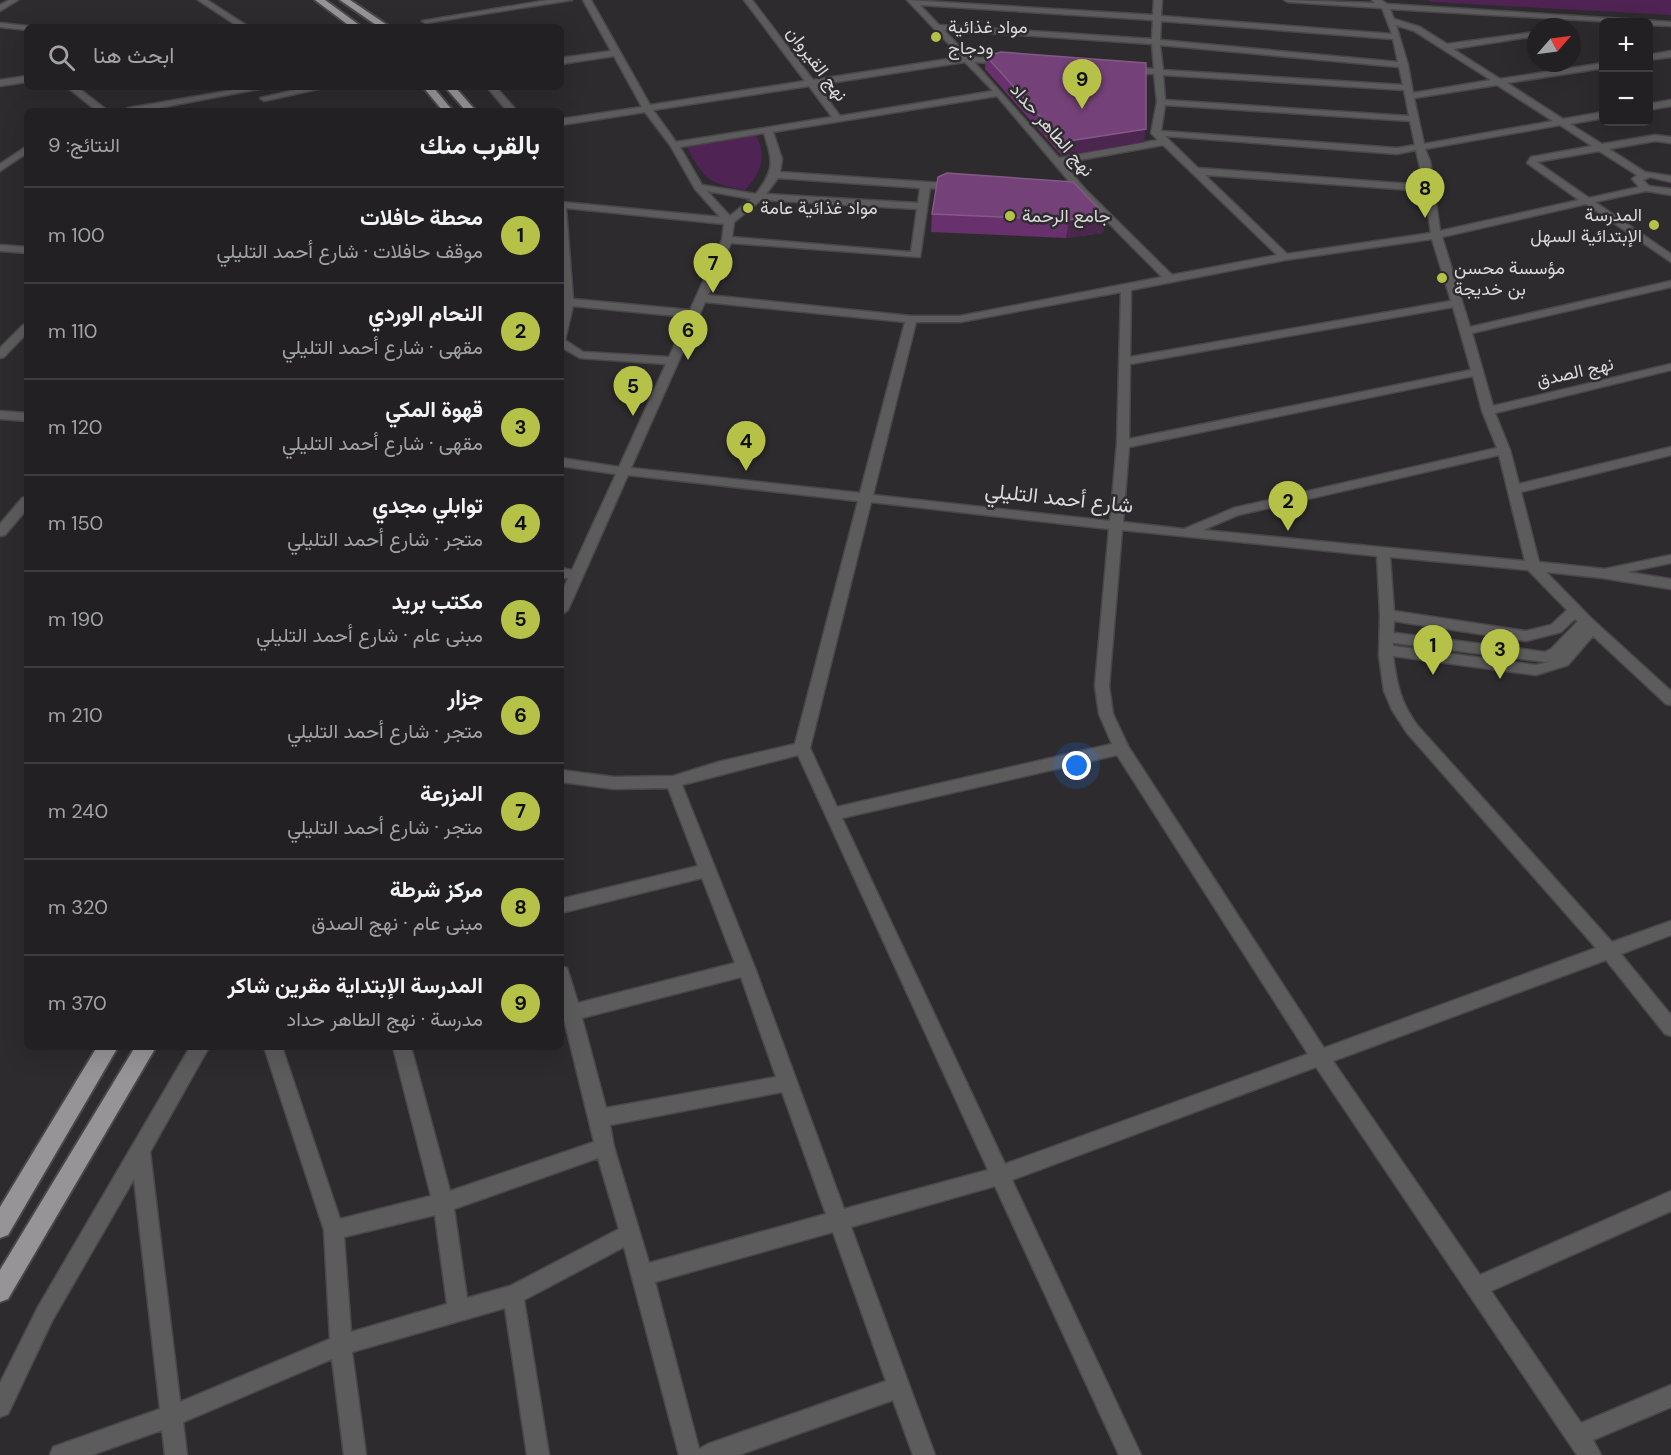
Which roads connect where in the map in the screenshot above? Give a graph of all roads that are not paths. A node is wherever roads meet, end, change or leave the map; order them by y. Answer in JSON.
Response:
{"nodes":[{"id":1,"x":14,"y":0,"type":"edge"},
{"id":2,"x":201,"y":0,"type":"edge"},
{"id":3,"x":319,"y":0,"type":"edge"},
{"id":4,"x":344,"y":0,"type":"edge"},
{"id":5,"x":500,"y":0,"type":"edge"},
{"id":6,"x":568,"y":0,"type":"edge"},
{"id":7,"x":587,"y":0,"type":"edge"},
{"id":8,"x":748,"y":0,"type":"edge"},
{"id":9,"x":1158,"y":0,"type":"edge"},
{"id":10,"x":1288,"y":0,"type":"edge"},
{"id":11,"x":1376,"y":0,"type":"edge"},
{"id":12,"x":912,"y":1,"type":"edge"},
{"id":13,"x":1385,"y":6,"type":"junction"},
{"id":14,"x":510,"y":7,"type":"junction"},
{"id":15,"x":0,"y":9,"type":"edge"},
{"id":16,"x":1157,"y":18,"type":"junction"},
{"id":17,"x":1596,"y":20,"type":"junction"},
{"id":18,"x":1599,"y":20,"type":"edge"},
{"id":19,"x":426,"y":21,"type":"dead end"},
{"id":20,"x":1392,"y":21,"type":"junction"},
{"id":21,"x":1653,"y":23,"type":"edge"},
{"id":22,"x":240,"y":24,"type":"edge"},
{"id":23,"x":353,"y":24,"type":"edge"},
{"id":24,"x":380,"y":24,"type":"edge"},
{"id":25,"x":1581,"y":24,"type":"edge"},
{"id":26,"x":1671,"y":24,"type":"edge"},
{"id":27,"x":0,"y":25,"type":"edge"},
{"id":28,"x":937,"y":27,"type":"junction"},
{"id":29,"x":24,"y":28,"type":"edge"},
{"id":30,"x":1527,"y":35,"type":"edge"},
{"id":31,"x":1397,"y":37,"type":"junction"},
{"id":32,"x":1156,"y":42,"type":"junction"},
{"id":33,"x":1446,"y":47,"type":"junction"},
{"id":34,"x":616,"y":53,"type":"junction"},
{"id":35,"x":1671,"y":54,"type":"edge"},
{"id":36,"x":1653,"y":57,"type":"edge"},
{"id":37,"x":966,"y":59,"type":"junction"},
{"id":38,"x":564,"y":60,"type":"edge"},
{"id":39,"x":1012,"y":62,"type":"edge"},
{"id":40,"x":1404,"y":64,"type":"junction"},
{"id":41,"x":1599,"y":66,"type":"edge"},
{"id":42,"x":1114,"y":69,"type":"edge"},
{"id":43,"x":1160,"y":72,"type":"junction"},
{"id":44,"x":24,"y":79,"type":"edge"},
{"id":45,"x":1502,"y":82,"type":"junction"},
{"id":46,"x":0,"y":83,"type":"edge"},
{"id":47,"x":812,"y":83,"type":"junction"},
{"id":48,"x":75,"y":90,"type":"edge"},
{"id":49,"x":248,"y":90,"type":"edge"},
{"id":50,"x":260,"y":90,"type":"edge"},
{"id":51,"x":306,"y":90,"type":"edge"},
{"id":52,"x":430,"y":90,"type":"edge"},
{"id":53,"x":453,"y":90,"type":"edge"},
{"id":54,"x":494,"y":90,"type":"edge"},
{"id":55,"x":1409,"y":92,"type":"junction"},
{"id":56,"x":999,"y":93,"type":"junction"},
{"id":57,"x":264,"y":98,"type":"junction"},
{"id":58,"x":1161,"y":102,"type":"junction"},
{"id":59,"x":1671,"y":103,"type":"edge"},
{"id":60,"x":1653,"y":106,"type":"edge"},
{"id":61,"x":97,"y":108,"type":"edge"},
{"id":62,"x":146,"y":108,"type":"edge"},
{"id":63,"x":268,"y":108,"type":"edge"},
{"id":64,"x":446,"y":108,"type":"edge"},
{"id":65,"x":468,"y":108,"type":"edge"},
{"id":66,"x":509,"y":108,"type":"edge"},
{"id":67,"x":647,"y":108,"type":"junction"},
{"id":68,"x":1599,"y":116,"type":"edge"},
{"id":69,"x":838,"y":119,"type":"junction"},
{"id":70,"x":1415,"y":119,"type":"junction"},
{"id":71,"x":564,"y":122,"type":"edge"},
{"id":72,"x":1561,"y":122,"type":"junction"},
{"id":73,"x":768,"y":130,"type":"junction"},
{"id":74,"x":1156,"y":133,"type":"junction"},
{"id":75,"x":1671,"y":140,"type":"edge"},
{"id":76,"x":1165,"y":142,"type":"junction"},
{"id":77,"x":674,"y":145,"type":"junction"},
{"id":78,"x":1601,"y":147,"type":"junction"},
{"id":79,"x":1420,"y":148,"type":"junction"},
{"id":80,"x":24,"y":151,"type":"edge"},
{"id":81,"x":1058,"y":161,"type":"junction"},
{"id":82,"x":0,"y":168,"type":"edge"},
{"id":83,"x":1196,"y":171,"type":"junction"},
{"id":84,"x":775,"y":175,"type":"junction"},
{"id":85,"x":1643,"y":175,"type":"junction"},
{"id":86,"x":1671,"y":179,"type":"edge"},
{"id":87,"x":925,"y":186,"type":"junction"},
{"id":88,"x":698,"y":187,"type":"junction"},
{"id":89,"x":970,"y":187,"type":"edge"},
{"id":90,"x":1429,"y":188,"type":"junction"},
{"id":91,"x":1646,"y":188,"type":"junction"},
{"id":92,"x":1071,"y":190,"type":"edge"},
{"id":93,"x":1082,"y":191,"type":"junction"},
{"id":94,"x":1671,"y":192,"type":"edge"},
{"id":95,"x":759,"y":197,"type":"junction"},
{"id":96,"x":1587,"y":201,"type":"junction"},
{"id":97,"x":564,"y":205,"type":"edge"},
{"id":98,"x":923,"y":206,"type":"junction"},
{"id":99,"x":729,"y":221,"type":"junction"},
{"id":100,"x":1436,"y":235,"type":"junction"},
{"id":101,"x":727,"y":240,"type":"junction"},
{"id":102,"x":564,"y":247,"type":"edge"},
{"id":103,"x":0,"y":248,"type":"edge"},
{"id":104,"x":24,"y":250,"type":"edge"},
{"id":105,"x":1285,"y":257,"type":"junction"},
{"id":106,"x":1671,"y":259,"type":"edge"},
{"id":107,"x":1170,"y":279,"type":"junction"},
{"id":108,"x":1671,"y":284,"type":"edge"},
{"id":109,"x":1126,"y":288,"type":"junction"},
{"id":110,"x":700,"y":298,"type":"junction"},
{"id":111,"x":568,"y":302,"type":"junction"},
{"id":112,"x":1457,"y":303,"type":"junction"},
{"id":113,"x":694,"y":314,"type":"junction"},
{"id":114,"x":911,"y":319,"type":"junction"},
{"id":115,"x":564,"y":324,"type":"edge"},
{"id":116,"x":24,"y":330,"type":"edge"},
{"id":117,"x":1466,"y":331,"type":"junction"},
{"id":118,"x":564,"y":342,"type":"edge"},
{"id":119,"x":0,"y":355,"type":"edge"},
{"id":120,"x":672,"y":361,"type":"junction"},
{"id":121,"x":1124,"y":362,"type":"junction"},
{"id":122,"x":1671,"y":367,"type":"edge"},
{"id":123,"x":1477,"y":372,"type":"junction"},
{"id":124,"x":1488,"y":411,"type":"junction"},
{"id":125,"x":0,"y":415,"type":"edge"},
{"id":126,"x":24,"y":417,"type":"edge"},
{"id":127,"x":1123,"y":444,"type":"junction"},
{"id":128,"x":1504,"y":450,"type":"junction"},
{"id":129,"x":1671,"y":450,"type":"edge"},
{"id":130,"x":564,"y":463,"type":"edge"},
{"id":131,"x":580,"y":466,"type":"junction"},
{"id":132,"x":564,"y":468,"type":"edge"},
{"id":133,"x":623,"y":471,"type":"junction"},
{"id":134,"x":1515,"y":489,"type":"junction"},
{"id":135,"x":866,"y":497,"type":"junction"},
{"id":136,"x":24,"y":504,"type":"edge"},
{"id":137,"x":1116,"y":524,"type":"junction"},
{"id":138,"x":0,"y":532,"type":"edge"},
{"id":139,"x":1185,"y":533,"type":"junction"},
{"id":140,"x":1383,"y":552,"type":"junction"},
{"id":141,"x":1671,"y":559,"type":"edge"},
{"id":142,"x":1533,"y":567,"type":"junction"},
{"id":143,"x":564,"y":573,"type":"edge"},
{"id":144,"x":1602,"y":573,"type":"junction"},
{"id":145,"x":578,"y":575,"type":"junction"},
{"id":146,"x":1671,"y":584,"type":"edge"},
{"id":147,"x":564,"y":604,"type":"edge"},
{"id":148,"x":1387,"y":615,"type":"junction"},
{"id":149,"x":1585,"y":619,"type":"junction"},
{"id":150,"x":1387,"y":644,"type":"junction"},
{"id":151,"x":1671,"y":700,"type":"edge"},
{"id":152,"x":802,"y":748,"type":"junction"},
{"id":153,"x":1121,"y":748,"type":"junction"},
{"id":154,"x":564,"y":776,"type":"edge"},
{"id":155,"x":673,"y":782,"type":"junction"},
{"id":156,"x":832,"y":814,"type":"junction"},
{"id":157,"x":707,"y":870,"type":"junction"},
{"id":158,"x":564,"y":905,"type":"edge"},
{"id":159,"x":1671,"y":928,"type":"edge"},
{"id":160,"x":1608,"y":950,"type":"junction"},
{"id":161,"x":746,"y":968,"type":"junction"},
{"id":162,"x":564,"y":984,"type":"edge"},
{"id":163,"x":573,"y":1012,"type":"junction"},
{"id":164,"x":1671,"y":1028,"type":"edge"},
{"id":165,"x":106,"y":1050,"type":"edge"},
{"id":166,"x":144,"y":1050,"type":"edge"},
{"id":167,"x":202,"y":1050,"type":"edge"},
{"id":168,"x":274,"y":1050,"type":"edge"},
{"id":169,"x":403,"y":1050,"type":"edge"},
{"id":170,"x":1320,"y":1057,"type":"junction"},
{"id":171,"x":787,"y":1083,"type":"junction"},
{"id":172,"x":599,"y":1118,"type":"junction"},
{"id":173,"x":604,"y":1147,"type":"junction"},
{"id":174,"x":140,"y":1151,"type":"junction"},
{"id":175,"x":999,"y":1176,"type":"junction"},
{"id":176,"x":1671,"y":1201,"type":"edge"},
{"id":177,"x":443,"y":1203,"type":"junction"},
{"id":178,"x":837,"y":1220,"type":"junction"},
{"id":179,"x":0,"y":1227,"type":"edge"},
{"id":180,"x":334,"y":1230,"type":"junction"},
{"id":181,"x":631,"y":1233,"type":"junction"},
{"id":182,"x":643,"y":1275,"type":"junction"},
{"id":183,"x":1477,"y":1287,"type":"junction"},
{"id":184,"x":0,"y":1291,"type":"edge"},
{"id":185,"x":513,"y":1295,"type":"junction"},
{"id":186,"x":459,"y":1312,"type":"junction"},
{"id":187,"x":341,"y":1345,"type":"junction"},
{"id":188,"x":900,"y":1387,"type":"junction"},
{"id":189,"x":1671,"y":1396,"type":"edge"},
{"id":190,"x":0,"y":1406,"type":"edge"},
{"id":191,"x":172,"y":1416,"type":"junction"},
{"id":192,"x":1577,"y":1436,"type":"junction"},
{"id":193,"x":61,"y":1455,"type":"edge"},
{"id":194,"x":176,"y":1455,"type":"edge"},
{"id":195,"x":355,"y":1455,"type":"edge"},
{"id":196,"x":538,"y":1455,"type":"edge"},
{"id":197,"x":690,"y":1455,"type":"edge"},
{"id":198,"x":708,"y":1455,"type":"edge"},
{"id":199,"x":924,"y":1455,"type":"edge"},
{"id":200,"x":1130,"y":1455,"type":"edge"},
{"id":201,"x":1590,"y":1455,"type":"edge"}],
"edges":[{"from":1,"to":15,"type":"street"},
{"from":2,"to":22,"type":"street"},
{"from":3,"to":23,"type":"highway"},
{"from":4,"to":24,"type":"highway"},
{"from":5,"to":14,"type":"street"},
{"from":6,"to":14,"type":"street"},
{"from":7,"to":34,"type":"street"},
{"from":8,"to":47,"type":"street","name":"نهج القيروان"},
{"from":9,"to":16,"type":"street"},
{"from":10,"to":13,"type":"street"},
{"from":11,"to":13,"type":"street"},
{"from":12,"to":16,"type":"street"},
{"from":12,"to":28,"type":"street","name":"نهج الطاهر حداد"},
{"from":13,"to":17,"type":"street"},
{"from":13,"to":20,"type":"street"},
{"from":14,"to":19,"type":"street"},
{"from":16,"to":31,"type":"street"},
{"from":16,"to":32,"type":"street"},
{"from":17,"to":18,"type":"street"},
{"from":17,"to":25,"type":"street"},
{"from":20,"to":31,"type":"street"},
{"from":20,"to":33,"type":"street"},
{"from":21,"to":26,"type":"street"},
{"from":27,"to":29,"type":"street"},
{"from":28,"to":32,"type":"street"},
{"from":28,"to":37,"type":"street","name":"نهج الطاهر حداد"},
{"from":30,"to":33,"type":"street"},
{"from":31,"to":40,"type":"street"},
{"from":32,"to":40,"type":"street"},
{"from":32,"to":43,"type":"street"},
{"from":33,"to":45,"type":"street"},
{"from":34,"to":38,"type":"street"},
{"from":34,"to":67,"type":"street"},
{"from":35,"to":36,"type":"street"},
{"from":37,"to":39,"type":"street"},
{"from":37,"to":47,"type":"street"},
{"from":37,"to":56,"type":"street","name":"نهج الطاهر حداد"},
{"from":40,"to":55,"type":"street"},
{"from":41,"to":45,"type":"street"},
{"from":42,"to":43,"type":"street"},
{"from":43,"to":55,"type":"street"},
{"from":43,"to":58,"type":"street"},
{"from":44,"to":46,"type":"street"},
{"from":45,"to":55,"type":"street"},
{"from":45,"to":72,"type":"street"},
{"from":47,"to":67,"type":"street"},
{"from":47,"to":69,"type":"street","name":"نهج القيروان"},
{"from":48,"to":61,"type":"street"},
{"from":49,"to":62,"type":"street"},
{"from":50,"to":57,"type":"street"},
{"from":51,"to":57,"type":"street"},
{"from":52,"to":64,"type":"highway"},
{"from":53,"to":65,"type":"highway"},
{"from":54,"to":66,"type":"street"},
{"from":55,"to":70,"type":"street"},
{"from":56,"to":69,"type":"street"},
{"from":56,"to":81,"type":"street","name":"نهج الطاهر حداد"},
{"from":57,"to":63,"type":"street"},
{"from":58,"to":70,"type":"street"},
{"from":58,"to":74,"type":"street"},
{"from":59,"to":60,"type":"street"},
{"from":67,"to":71,"type":"street"},
{"from":67,"to":77,"type":"street"},
{"from":68,"to":72,"type":"street"},
{"from":69,"to":73,"type":"street"},
{"from":70,"to":79,"type":"street"},
{"from":72,"to":78,"type":"street"},
{"from":72,"to":79,"type":"street"},
{"from":73,"to":77,"type":"street"},
{"from":73,"to":84,"type":"street"},
{"from":74,"to":76,"type":"street"},
{"from":74,"to":79,"type":"street"},
{"from":75,"to":78,"type":"street"},
{"from":76,"to":81,"type":"street"},
{"from":76,"to":83,"type":"street"},
{"from":77,"to":88,"type":"street"},
{"from":78,"to":85,"type":"street"},
{"from":78,"to":96,"type":"street"},
{"from":79,"to":90,"type":"street"},
{"from":80,"to":82,"type":"street"},
{"from":81,"to":93,"type":"street","name":"نهج الطاهر حداد"},
{"from":83,"to":90,"type":"street"},
{"from":83,"to":105,"type":"street"},
{"from":84,"to":87,"type":"street"},
{"from":84,"to":95,"type":"street"},
{"from":85,"to":86,"type":"street"},
{"from":85,"to":91,"type":"street"},
{"from":87,"to":89,"type":"street"},
{"from":87,"to":98,"type":"street"},
{"from":88,"to":95,"type":"street"},
{"from":88,"to":99,"type":"street"},
{"from":90,"to":100,"type":"street"},
{"from":91,"to":94,"type":"street"},
{"from":91,"to":96,"type":"street"},
{"from":92,"to":93,"type":"street"},
{"from":93,"to":107,"type":"street","name":"نهج الطاهر حداد"},
{"from":95,"to":98,"type":"street"},
{"from":95,"to":99,"type":"street"},
{"from":96,"to":100,"type":"street"},
{"from":96,"to":106,"type":"street"},
{"from":97,"to":99,"type":"street"},
{"from":98,"to":101,"type":"street"},
{"from":99,"to":101,"type":"street"},
{"from":100,"to":105,"type":"street"},
{"from":100,"to":112,"type":"street"},
{"from":101,"to":110,"type":"street"},
{"from":102,"to":111,"type":"street"},
{"from":103,"to":104,"type":"street"},
{"from":105,"to":107,"type":"street"},
{"from":107,"to":109,"type":"street"},
{"from":108,"to":117,"type":"street"},
{"from":109,"to":114,"type":"street"},
{"from":109,"to":121,"type":"street"},
{"from":110,"to":113,"type":"street"},
{"from":110,"to":114,"type":"street"},
{"from":111,"to":113,"type":"street"},
{"from":111,"to":115,"type":"street"},
{"from":112,"to":117,"type":"street"},
{"from":112,"to":121,"type":"street"},
{"from":113,"to":120,"type":"street"},
{"from":114,"to":135,"type":"street"},
{"from":116,"to":119,"type":"street"},
{"from":117,"to":123,"type":"street"},
{"from":118,"to":120,"type":"street"},
{"from":120,"to":133,"type":"street"},
{"from":121,"to":127,"type":"street"},
{"from":122,"to":124,"type":"street","name":"نهج الصدق"},
{"from":123,"to":124,"type":"street"},
{"from":123,"to":127,"type":"street"},
{"from":124,"to":128,"type":"street"},
{"from":125,"to":126,"type":"street"},
{"from":127,"to":137,"type":"street"},
{"from":128,"to":134,"type":"street"},
{"from":128,"to":139,"type":"street"},
{"from":129,"to":134,"type":"street"},
{"from":130,"to":131,"type":"street"},
{"from":131,"to":132,"type":"street"},
{"from":131,"to":133,"type":"street","name":"شارع أحمد التليلي"},
{"from":133,"to":135,"type":"street","name":"شارع أحمد التليلي"},
{"from":133,"to":145,"type":"street"},
{"from":134,"to":142,"type":"street"},
{"from":135,"to":137,"type":"street","name":"شارع أحمد التليلي"},
{"from":135,"to":152,"type":"street"},
{"from":136,"to":138,"type":"street"},
{"from":137,"to":139,"type":"street","name":"شارع أحمد التليلي"},
{"from":137,"to":153,"type":"street"},
{"from":139,"to":140,"type":"street","name":"شارع أحمد التليلي"},
{"from":140,"to":142,"type":"street","name":"شارع أحمد التليلي"},
{"from":140,"to":148,"type":"street"},
{"from":141,"to":144,"type":"street"},
{"from":142,"to":144,"type":"street","name":"شارع أحمد التليلي"},
{"from":142,"to":149,"type":"street"},
{"from":143,"to":145,"type":"street"},
{"from":144,"to":146,"type":"street"},
{"from":145,"to":147,"type":"street"},
{"from":148,"to":149,"type":"street"},
{"from":148,"to":150,"type":"street"},
{"from":149,"to":150,"type":"street"},
{"from":149,"to":151,"type":"street"},
{"from":150,"to":160,"type":"street"},
{"from":152,"to":155,"type":"street"},
{"from":152,"to":156,"type":"street"},
{"from":153,"to":156,"type":"street"},
{"from":153,"to":170,"type":"street"},
{"from":154,"to":155,"type":"street"},
{"from":155,"to":157,"type":"street"},
{"from":156,"to":175,"type":"street"},
{"from":157,"to":158,"type":"street"},
{"from":157,"to":161,"type":"street"},
{"from":159,"to":160,"type":"street"},
{"from":160,"to":164,"type":"street"},
{"from":160,"to":170,"type":"street"},
{"from":161,"to":163,"type":"street"},
{"from":161,"to":171,"type":"street"},
{"from":162,"to":163,"type":"street"},
{"from":163,"to":172,"type":"street"},
{"from":165,"to":179,"type":"highway"},
{"from":166,"to":184,"type":"highway"},
{"from":167,"to":174,"type":"street"},
{"from":168,"to":180,"type":"street"},
{"from":169,"to":177,"type":"street"},
{"from":170,"to":175,"type":"street"},
{"from":170,"to":183,"type":"street"},
{"from":171,"to":172,"type":"street"},
{"from":171,"to":178,"type":"street"},
{"from":172,"to":173,"type":"street"},
{"from":173,"to":177,"type":"street"},
{"from":173,"to":181,"type":"street"},
{"from":174,"to":190,"type":"street"},
{"from":174,"to":191,"type":"street"},
{"from":175,"to":178,"type":"street"},
{"from":175,"to":200,"type":"street"},
{"from":176,"to":183,"type":"street"},
{"from":177,"to":180,"type":"street"},
{"from":177,"to":186,"type":"street"},
{"from":178,"to":182,"type":"street"},
{"from":178,"to":188,"type":"street"},
{"from":180,"to":187,"type":"street"},
{"from":181,"to":182,"type":"street"},
{"from":181,"to":185,"type":"street"},
{"from":182,"to":197,"type":"street"},
{"from":183,"to":192,"type":"street"},
{"from":185,"to":186,"type":"street"},
{"from":185,"to":196,"type":"street"},
{"from":186,"to":187,"type":"street"},
{"from":187,"to":191,"type":"street"},
{"from":187,"to":195,"type":"street"},
{"from":188,"to":198,"type":"street"},
{"from":188,"to":199,"type":"street"},
{"from":189,"to":192,"type":"street"},
{"from":191,"to":193,"type":"street"},
{"from":191,"to":194,"type":"street"},
{"from":192,"to":201,"type":"street"}]}
